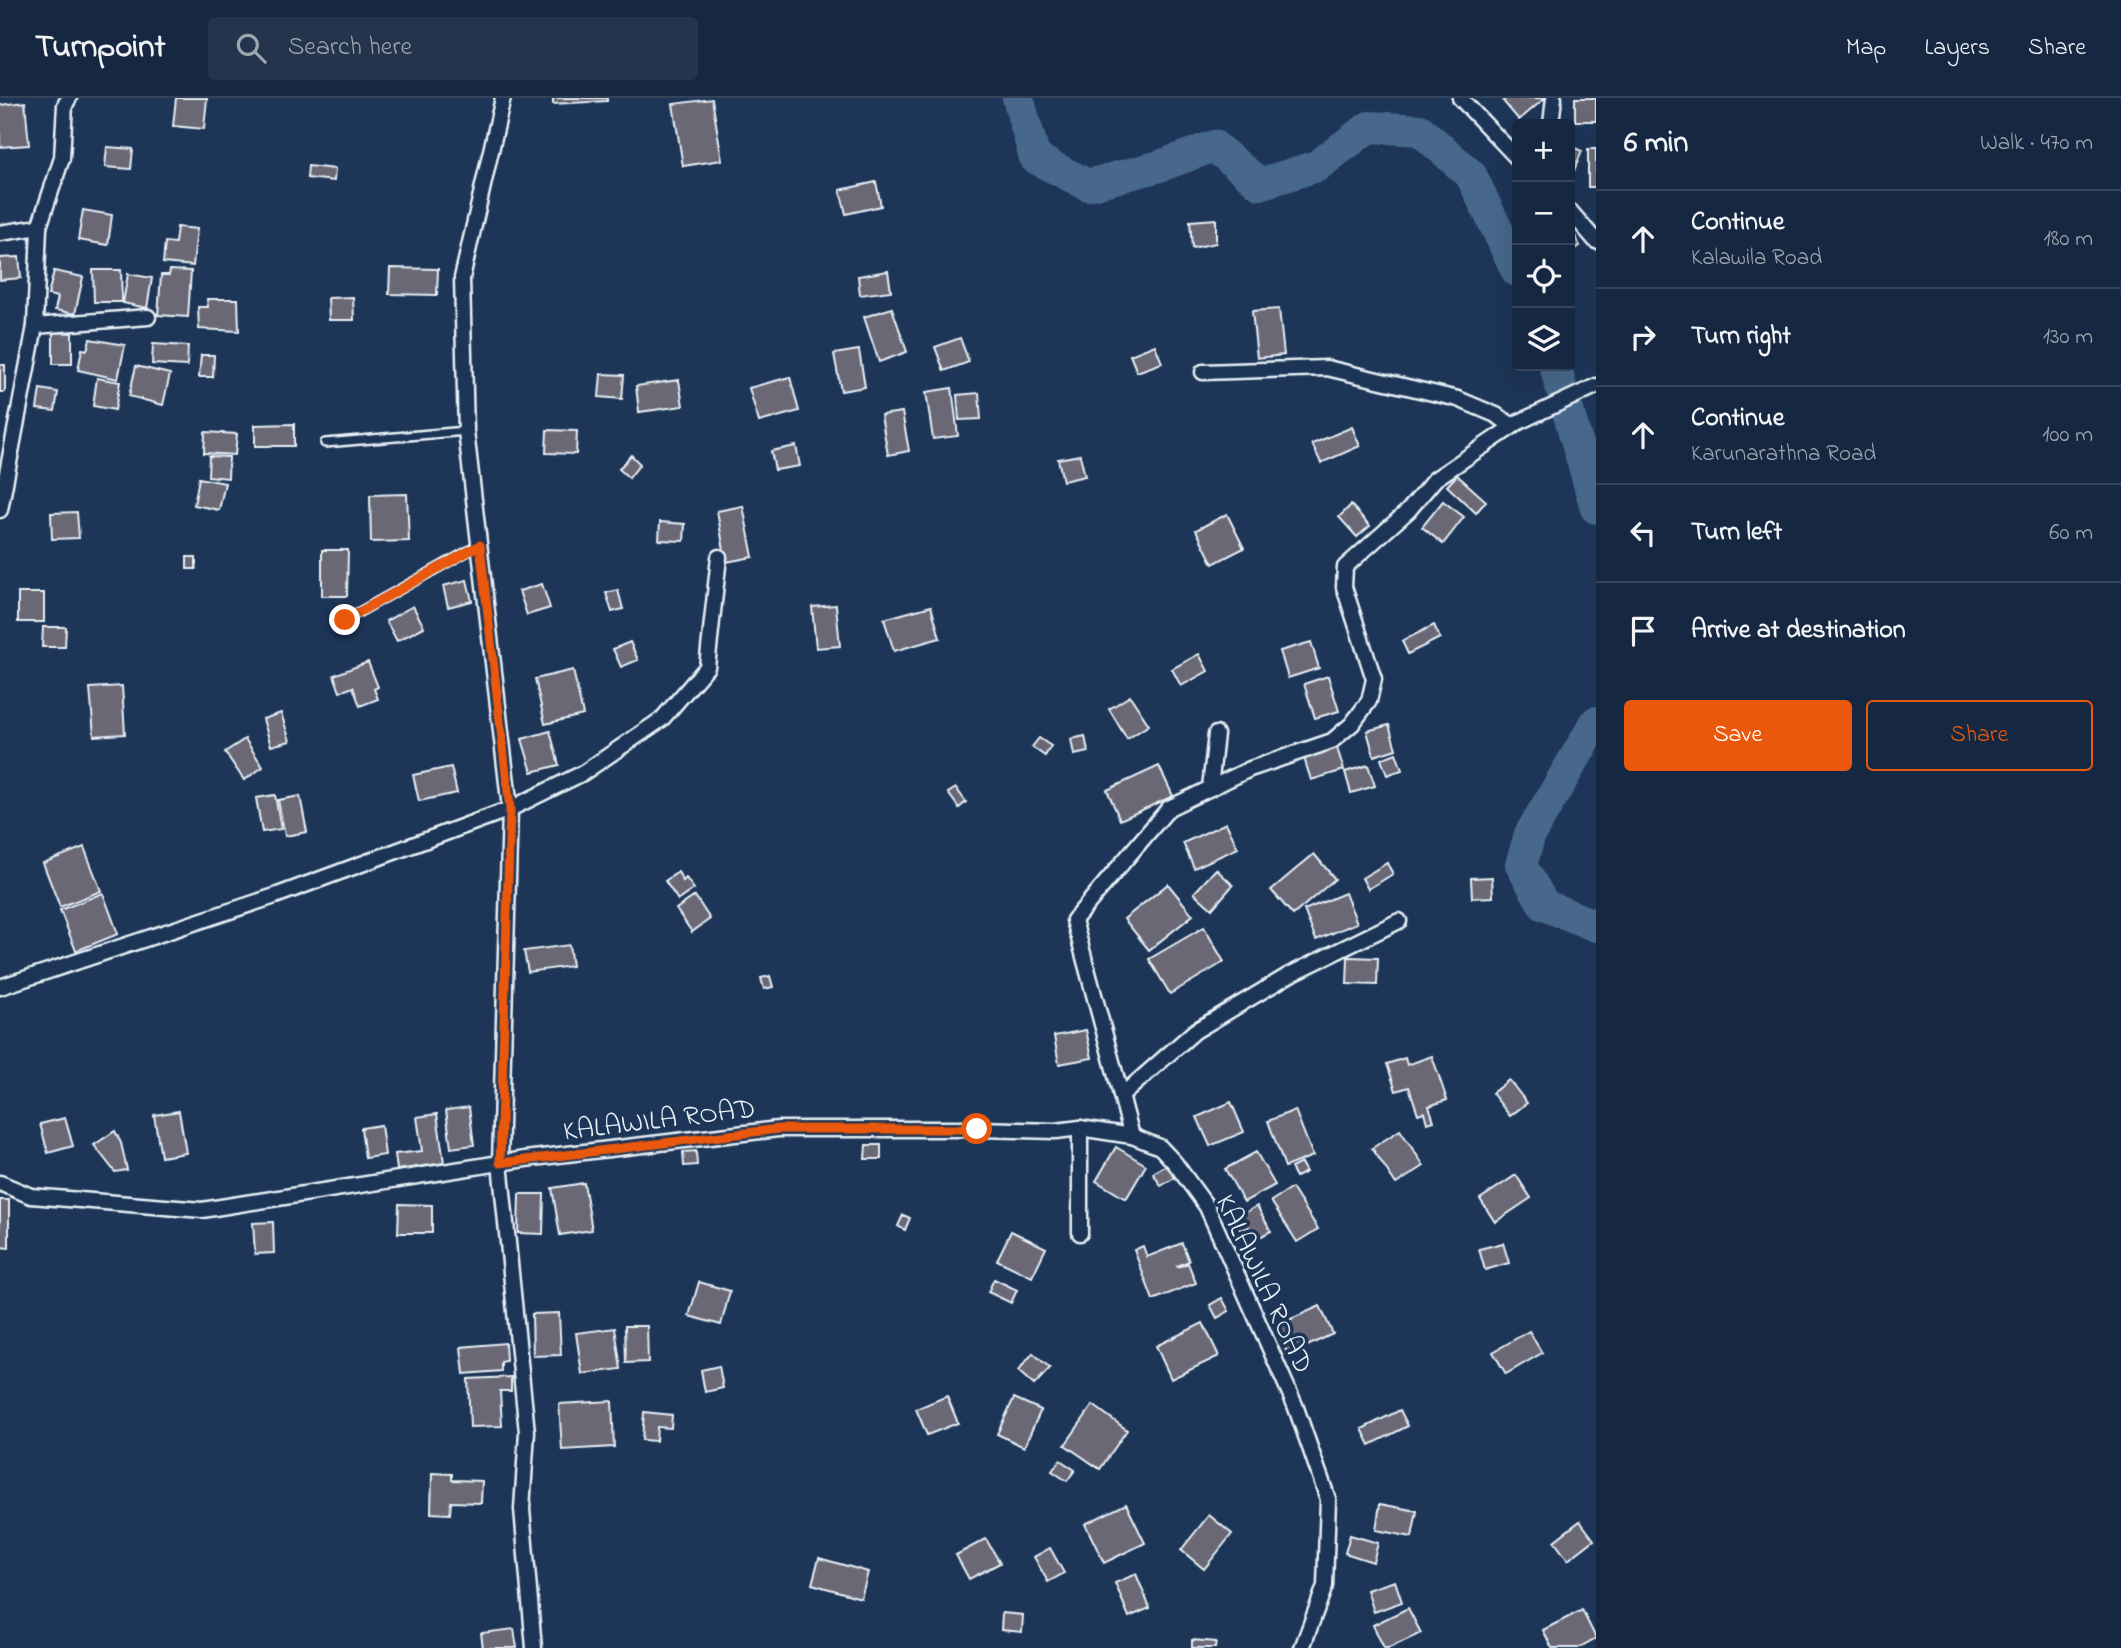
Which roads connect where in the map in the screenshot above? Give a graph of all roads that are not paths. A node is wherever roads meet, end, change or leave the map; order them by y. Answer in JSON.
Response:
{"nodes":[{"id":1,"x":69,"y":98,"type":"edge"},
{"id":2,"x":503,"y":98,"type":"edge"},
{"id":3,"x":1460,"y":98,"type":"edge"},
{"id":4,"x":1553,"y":98,"type":"edge"},
{"id":5,"x":1551,"y":119,"type":"edge"},
{"id":6,"x":1512,"y":153,"type":"edge"},
{"id":7,"x":1575,"y":217,"type":"edge"},
{"id":8,"x":39,"y":227,"type":"junction"},
{"id":9,"x":0,"y":233,"type":"edge"},
{"id":10,"x":1596,"y":241,"type":"edge"},
{"id":11,"x":148,"y":317,"type":"dead end"},
{"id":12,"x":35,"y":326,"type":"junction"},
{"id":13,"x":1203,"y":372,"type":"dead end"},
{"id":14,"x":1596,"y":386,"type":"edge"},
{"id":15,"x":1516,"y":424,"type":"junction"},
{"id":16,"x":466,"y":431,"type":"junction"},
{"id":17,"x":325,"y":443,"type":"dead end"},
{"id":18,"x":0,"y":510,"type":"edge"},
{"id":19,"x":480,"y":545,"type":"junction"},
{"id":20,"x":719,"y":557,"type":"dead end"},
{"id":21,"x":345,"y":620,"type":"dead end"},
{"id":22,"x":1216,"y":734,"type":"dead end"},
{"id":23,"x":1210,"y":788,"type":"junction"},
{"id":24,"x":510,"y":809,"type":"junction"},
{"id":25,"x":1399,"y":921,"type":"dead end"},
{"id":26,"x":0,"y":988,"type":"edge"},
{"id":27,"x":1121,"y":1096,"type":"junction"},
{"id":28,"x":1080,"y":1128,"type":"junction"},
{"id":29,"x":1132,"y":1136,"type":"junction"},
{"id":30,"x":500,"y":1163,"type":"junction"},
{"id":31,"x":0,"y":1182,"type":"edge"},
{"id":32,"x":1080,"y":1233,"type":"dead end"},
{"id":33,"x":534,"y":1648,"type":"edge"},
{"id":34,"x":1302,"y":1648,"type":"edge"}],
"edges":[{"from":1,"to":8,"type":"street"},
{"from":2,"to":16,"type":"street"},
{"from":3,"to":6,"type":"street"},
{"from":4,"to":5,"type":"street"},
{"from":7,"to":10,"type":"street"},
{"from":8,"to":9,"type":"street"},
{"from":8,"to":12,"type":"street"},
{"from":11,"to":12,"type":"street"},
{"from":12,"to":18,"type":"street"},
{"from":13,"to":15,"type":"street"},
{"from":14,"to":15,"type":"street"},
{"from":15,"to":23,"type":"street"},
{"from":16,"to":17,"type":"lane"},
{"from":16,"to":19,"type":"street"},
{"from":19,"to":21,"type":"lane"},
{"from":19,"to":24,"type":"street"},
{"from":20,"to":24,"type":"street"},
{"from":22,"to":23,"type":"street"},
{"from":23,"to":27,"type":"street"},
{"from":24,"to":26,"type":"street"},
{"from":24,"to":30,"type":"street"},
{"from":25,"to":27,"type":"street"},
{"from":27,"to":29,"type":"street"},
{"from":28,"to":29,"type":"street","name":"KALAWILA ROAD"},
{"from":28,"to":30,"type":"street","name":"KALAWILA ROAD"},
{"from":28,"to":32,"type":"street"},
{"from":29,"to":34,"type":"street","name":"KALAWILA ROAD"},
{"from":30,"to":31,"type":"street","name":"KALAWILA ROAD"},
{"from":30,"to":33,"type":"street"}]}
